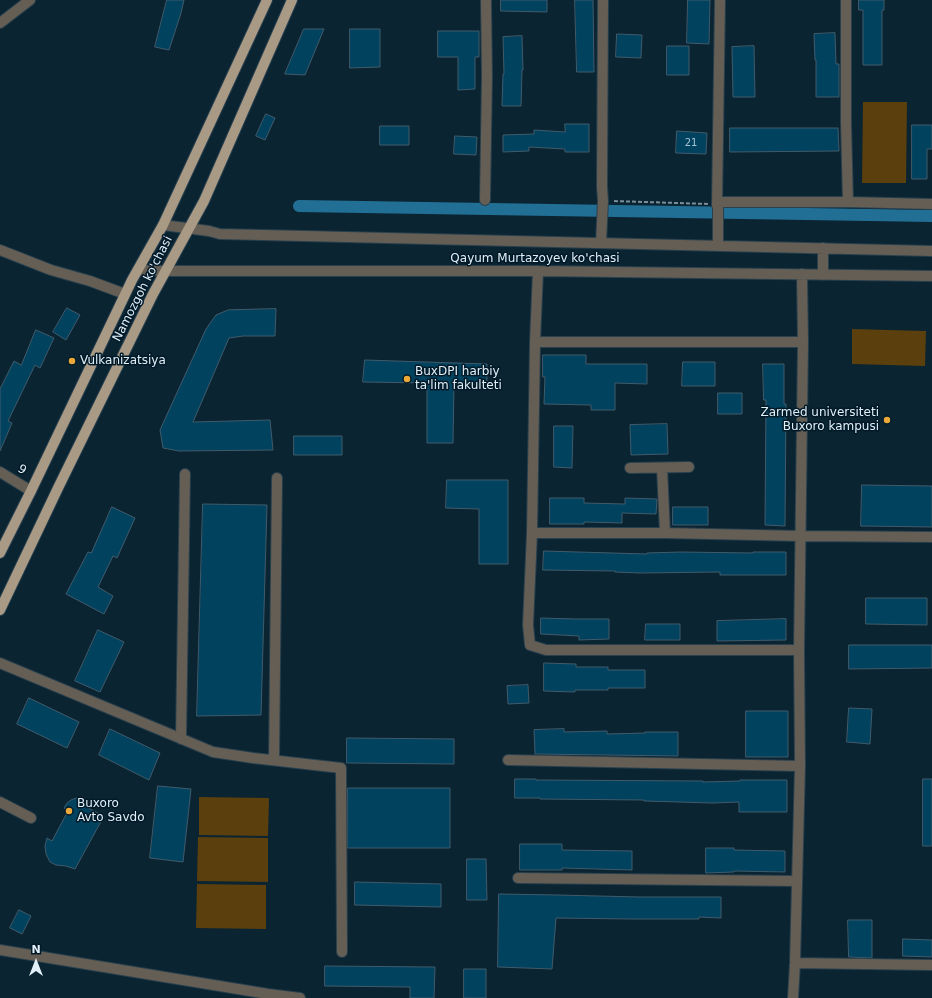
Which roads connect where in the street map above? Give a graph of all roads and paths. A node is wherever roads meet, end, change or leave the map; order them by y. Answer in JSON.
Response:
{"nodes":[{"id":1,"x":30,"y":0,"type":"edge"},
{"id":2,"x":266,"y":0,"type":"edge"},
{"id":3,"x":292,"y":0,"type":"edge"},
{"id":4,"x":486,"y":0,"type":"edge"},
{"id":5,"x":603,"y":0,"type":"edge"},
{"id":6,"x":720,"y":0,"type":"edge"},
{"id":7,"x":846,"y":0,"type":"edge"},
{"id":8,"x":0,"y":23,"type":"edge"},
{"id":9,"x":485,"y":200,"type":"dead end"},
{"id":10,"x":848,"y":202,"type":"junction"},
{"id":11,"x":932,"y":204,"type":"edge"},
{"id":12,"x":717,"y":205,"type":"junction"},
{"id":13,"x":602,"y":207,"type":"junction"},
{"id":14,"x":163,"y":225,"type":"junction"},
{"id":15,"x":189,"y":228,"type":"junction"},
{"id":16,"x":601,"y":244,"type":"junction"},
{"id":17,"x":718,"y":246,"type":"junction"},
{"id":18,"x":823,"y":248,"type":"junction"},
{"id":19,"x":0,"y":250,"type":"edge"},
{"id":20,"x":932,"y":251,"type":"edge"},
{"id":21,"x":138,"y":270,"type":"junction"},
{"id":22,"x":166,"y":271,"type":"junction"},
{"id":23,"x":538,"y":272,"type":"junction"},
{"id":24,"x":802,"y":274,"type":"junction"},
{"id":25,"x":822,"y":274,"type":"junction"},
{"id":26,"x":932,"y":276,"type":"edge"},
{"id":27,"x":125,"y":294,"type":"junction"},
{"id":28,"x":535,"y":342,"type":"junction"},
{"id":29,"x":803,"y":342,"type":"junction"},
{"id":30,"x":689,"y":467,"type":"dead end"},
{"id":31,"x":630,"y":468,"type":"dead end"},
{"id":32,"x":662,"y":468,"type":"junction"},
{"id":33,"x":0,"y":472,"type":"edge"},
{"id":34,"x":185,"y":474,"type":"dead end"},
{"id":35,"x":277,"y":478,"type":"dead end"},
{"id":36,"x":31,"y":491,"type":"junction"},
{"id":37,"x":532,"y":533,"type":"junction"},
{"id":38,"x":666,"y":533,"type":"junction"},
{"id":39,"x":801,"y":536,"type":"junction"},
{"id":40,"x":932,"y":537,"type":"edge"},
{"id":41,"x":0,"y":553,"type":"edge"},
{"id":42,"x":0,"y":610,"type":"edge"},
{"id":43,"x":799,"y":650,"type":"junction"},
{"id":44,"x":0,"y":663,"type":"edge"},
{"id":45,"x":180,"y":739,"type":"junction"},
{"id":46,"x":274,"y":760,"type":"junction"},
{"id":47,"x":508,"y":760,"type":"dead end"},
{"id":48,"x":800,"y":766,"type":"junction"},
{"id":49,"x":0,"y":802,"type":"edge"},
{"id":50,"x":31,"y":818,"type":"dead end"},
{"id":51,"x":518,"y":878,"type":"dead end"},
{"id":52,"x":796,"y":881,"type":"junction"},
{"id":53,"x":0,"y":950,"type":"edge"},
{"id":54,"x":342,"y":952,"type":"dead end"},
{"id":55,"x":795,"y":963,"type":"junction"},
{"id":56,"x":932,"y":965,"type":"edge"},
{"id":57,"x":300,"y":998,"type":"edge"},
{"id":58,"x":793,"y":998,"type":"edge"}],
"edges":[{"from":1,"to":8,"type":"street"},
{"from":2,"to":14,"type":"main road","name":"Namozgoh ko'chasi"},
{"from":3,"to":15,"type":"main road","name":"Namozgoh ko'chasi"},
{"from":4,"to":9,"type":"street"},
{"from":5,"to":13,"type":"street"},
{"from":6,"to":12,"type":"street"},
{"from":7,"to":10,"type":"street"},
{"from":10,"to":11,"type":"street"},
{"from":10,"to":12,"type":"street"},
{"from":12,"to":13,"type":"path"},
{"from":12,"to":17,"type":"street"},
{"from":13,"to":16,"type":"street"},
{"from":14,"to":15,"type":"street","name":"Qayum Murtazoyev ko'chasi"},
{"from":14,"to":21,"type":"main road","name":"Namozgoh ko'chasi"},
{"from":15,"to":16,"type":"street","name":"Qayum Murtazoyev ko'chasi"},
{"from":15,"to":22,"type":"main road","name":"Namozgoh ko'chasi"},
{"from":16,"to":17,"type":"street","name":"Qayum Murtazoyev ko'chasi"},
{"from":17,"to":18,"type":"street","name":"Qayum Murtazoyev ko'chasi"},
{"from":18,"to":20,"type":"street","name":"Qayum Murtazoyev ko'chasi"},
{"from":18,"to":25,"type":"street"},
{"from":19,"to":27,"type":"street"},
{"from":21,"to":22,"type":"street","name":"Qayum Murtazoyev ko'chasi"},
{"from":21,"to":27,"type":"main road","name":"Namozgoh ko'chasi"},
{"from":22,"to":23,"type":"street","name":"Qayum Murtazoyev ko'chasi"},
{"from":22,"to":42,"type":"main road","name":"Namozgoh ko'chasi"},
{"from":23,"to":24,"type":"street","name":"Qayum Murtazoyev ko'chasi"},
{"from":23,"to":28,"type":"street"},
{"from":24,"to":25,"type":"street","name":"Qayum Murtazoyev ko'chasi"},
{"from":24,"to":29,"type":"street"},
{"from":25,"to":26,"type":"street","name":"Qayum Murtazoyev ko'chasi"},
{"from":27,"to":36,"type":"main road","name":"Namozgoh ko'chasi"},
{"from":28,"to":29,"type":"street"},
{"from":28,"to":37,"type":"street"},
{"from":29,"to":39,"type":"street"},
{"from":30,"to":32,"type":"street"},
{"from":31,"to":32,"type":"street"},
{"from":32,"to":38,"type":"street"},
{"from":33,"to":36,"type":"street","name":"9"},
{"from":34,"to":45,"type":"street"},
{"from":35,"to":46,"type":"street"},
{"from":36,"to":41,"type":"main road","name":"Namozgoh ko'chasi"},
{"from":37,"to":38,"type":"street"},
{"from":37,"to":43,"type":"street"},
{"from":38,"to":39,"type":"street"},
{"from":39,"to":40,"type":"street"},
{"from":39,"to":43,"type":"street"},
{"from":43,"to":48,"type":"street"},
{"from":44,"to":45,"type":"street"},
{"from":45,"to":46,"type":"street"},
{"from":46,"to":54,"type":"street"},
{"from":47,"to":48,"type":"street"},
{"from":48,"to":52,"type":"street"},
{"from":49,"to":50,"type":"street"},
{"from":51,"to":52,"type":"street"},
{"from":52,"to":55,"type":"street"},
{"from":53,"to":57,"type":"street"},
{"from":55,"to":56,"type":"street"},
{"from":55,"to":58,"type":"street"}]}
